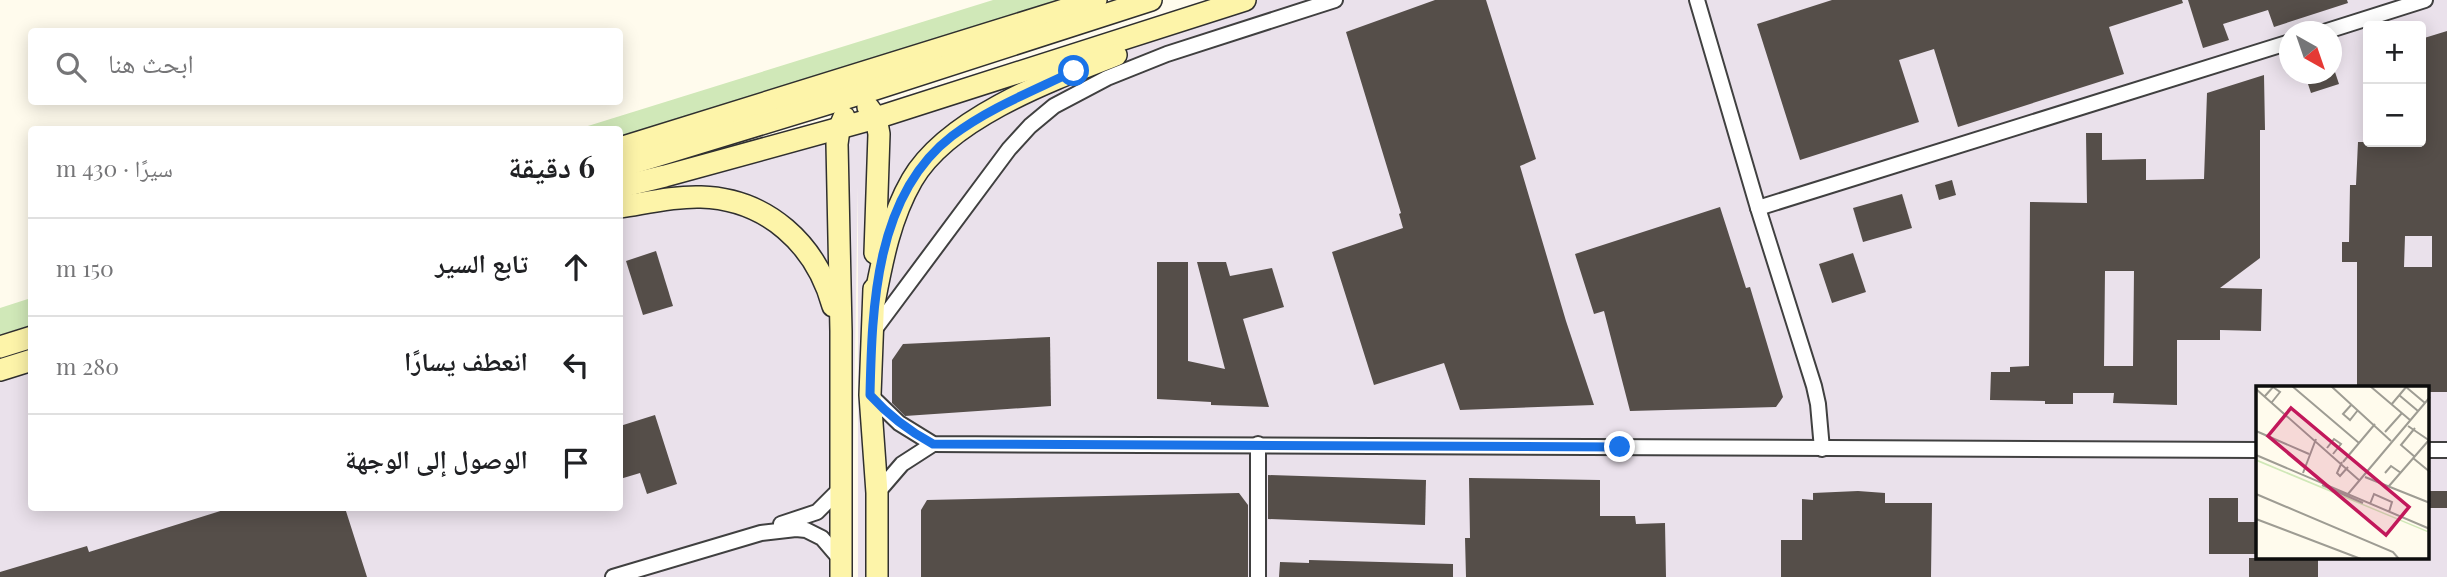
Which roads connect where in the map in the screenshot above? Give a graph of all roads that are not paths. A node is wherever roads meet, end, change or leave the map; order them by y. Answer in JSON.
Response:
{"nodes":[{"id":1,"x":1096,"y":0,"type":"edge"},
{"id":2,"x":1150,"y":0,"type":"edge"},
{"id":3,"x":1245,"y":0,"type":"edge"},
{"id":4,"x":1252,"y":0,"type":"edge"},
{"id":5,"x":1335,"y":0,"type":"edge"},
{"id":6,"x":1697,"y":0,"type":"edge"},
{"id":7,"x":2425,"y":0,"type":"edge"},
{"id":8,"x":2342,"y":26,"type":"edge"},
{"id":9,"x":2279,"y":45,"type":"edge"},
{"id":10,"x":857,"y":97,"type":"junction"},
{"id":11,"x":876,"y":118,"type":"junction"},
{"id":12,"x":839,"y":129,"type":"junction"},
{"id":13,"x":623,"y":147,"type":"edge"},
{"id":14,"x":623,"y":166,"type":"edge"},
{"id":15,"x":623,"y":186,"type":"edge"},
{"id":16,"x":623,"y":207,"type":"edge"},
{"id":17,"x":1758,"y":208,"type":"junction"},
{"id":18,"x":874,"y":303,"type":"junction"},
{"id":19,"x":841,"y":331,"type":"junction"},
{"id":20,"x":871,"y":334,"type":"junction"},
{"id":21,"x":28,"y":338,"type":"edge"},
{"id":22,"x":0,"y":347,"type":"edge"},
{"id":23,"x":28,"y":361,"type":"edge"},
{"id":24,"x":0,"y":370,"type":"edge"},
{"id":25,"x":870,"y":395,"type":"junction"},
{"id":26,"x":933,"y":444,"type":"junction"},
{"id":27,"x":1258,"y":444,"type":"junction"},
{"id":28,"x":1822,"y":449,"type":"junction"},
{"id":29,"x":2256,"y":450,"type":"edge"},
{"id":30,"x":839,"y":490,"type":"junction"},
{"id":31,"x":877,"y":492,"type":"junction"},
{"id":32,"x":761,"y":533,"type":"junction"},
{"id":33,"x":840,"y":568,"type":"edge"},
{"id":34,"x":613,"y":577,"type":"edge"},
{"id":35,"x":877,"y":577,"type":"edge"},
{"id":36,"x":1258,"y":577,"type":"edge"}],
"edges":[{"from":1,"to":13,"type":"street"},
{"from":2,"to":10,"type":"street"},
{"from":3,"to":11,"type":"street"},
{"from":4,"to":18,"type":"street"},
{"from":5,"to":20,"type":"street"},
{"from":6,"to":17,"type":"street"},
{"from":7,"to":8,"type":"street"},
{"from":9,"to":17,"type":"street"},
{"from":10,"to":11,"type":"street"},
{"from":10,"to":12,"type":"street"},
{"from":10,"to":14,"type":"street"},
{"from":11,"to":12,"type":"street"},
{"from":11,"to":18,"type":"street"},
{"from":12,"to":15,"type":"street"},
{"from":12,"to":19,"type":"street"},
{"from":16,"to":19,"type":"street"},
{"from":17,"to":28,"type":"street"},
{"from":18,"to":20,"type":"street"},
{"from":19,"to":30,"type":"street"},
{"from":20,"to":25,"type":"street"},
{"from":21,"to":22,"type":"street"},
{"from":23,"to":24,"type":"street"},
{"from":25,"to":26,"type":"street"},
{"from":25,"to":31,"type":"street"},
{"from":26,"to":27,"type":"street"},
{"from":26,"to":31,"type":"street"},
{"from":27,"to":28,"type":"street"},
{"from":27,"to":36,"type":"street"},
{"from":28,"to":29,"type":"street"},
{"from":30,"to":32,"type":"street"},
{"from":30,"to":33,"type":"street"},
{"from":31,"to":35,"type":"street"},
{"from":32,"to":33,"type":"street"},
{"from":32,"to":34,"type":"street"}]}
